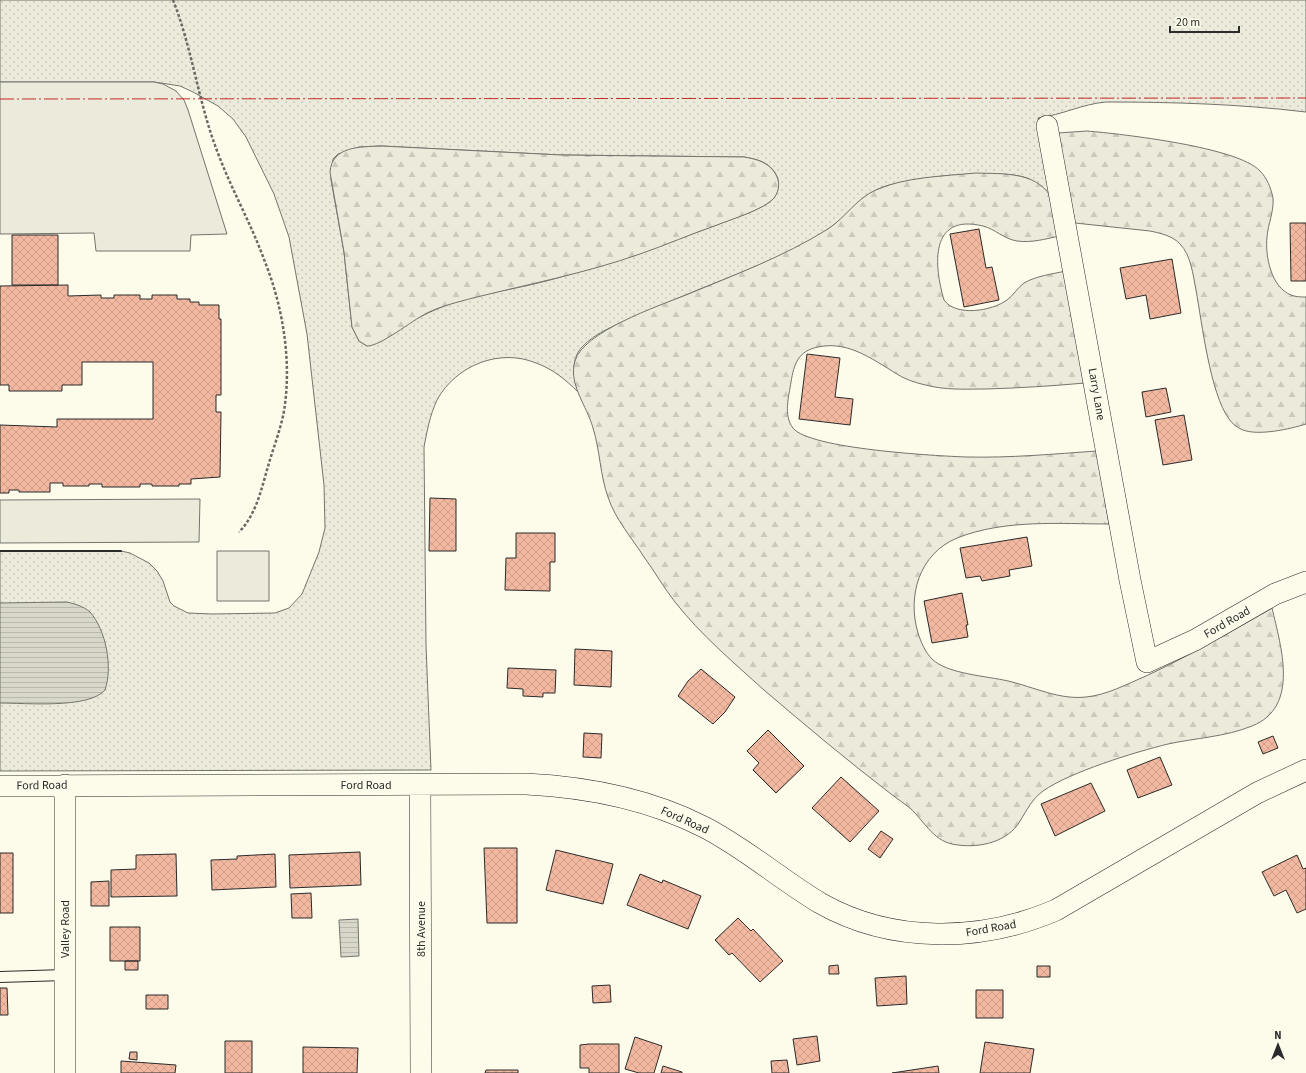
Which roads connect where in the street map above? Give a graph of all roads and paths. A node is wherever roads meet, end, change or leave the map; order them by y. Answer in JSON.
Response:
{"nodes":[{"id":1,"x":173,"y":0,"type":"edge"},
{"id":2,"x":1048,"y":126,"type":"dead end"},
{"id":3,"x":239,"y":532,"type":"dead end"},
{"id":4,"x":1306,"y":582,"type":"edge"},
{"id":5,"x":1147,"y":662,"type":"joint"},
{"id":6,"x":1306,"y":770,"type":"edge"},
{"id":7,"x":65,"y":785,"type":"junction"},
{"id":8,"x":420,"y":785,"type":"junction"},
{"id":9,"x":0,"y":786,"type":"edge"},
{"id":10,"x":65,"y":976,"type":"junction"},
{"id":11,"x":0,"y":977,"type":"edge"},
{"id":12,"x":65,"y":1073,"type":"edge"},
{"id":13,"x":421,"y":1073,"type":"edge"}],
"edges":[{"from":1,"to":3,"type":"path"},
{"from":2,"to":5,"type":"street","name":"Larry Lane"},
{"from":4,"to":5,"type":"street","name":"Ford Road"},
{"from":6,"to":8,"type":"street","name":"Ford Road"},
{"from":7,"to":8,"type":"street","name":"Ford Road"},
{"from":7,"to":9,"type":"street","name":"Ford Road"},
{"from":7,"to":10,"type":"street","name":"Valley Road"},
{"from":8,"to":13,"type":"street","name":"8th Avenue"},
{"from":10,"to":11,"type":"lane"},
{"from":10,"to":12,"type":"street","name":"Valley Road"}]}
